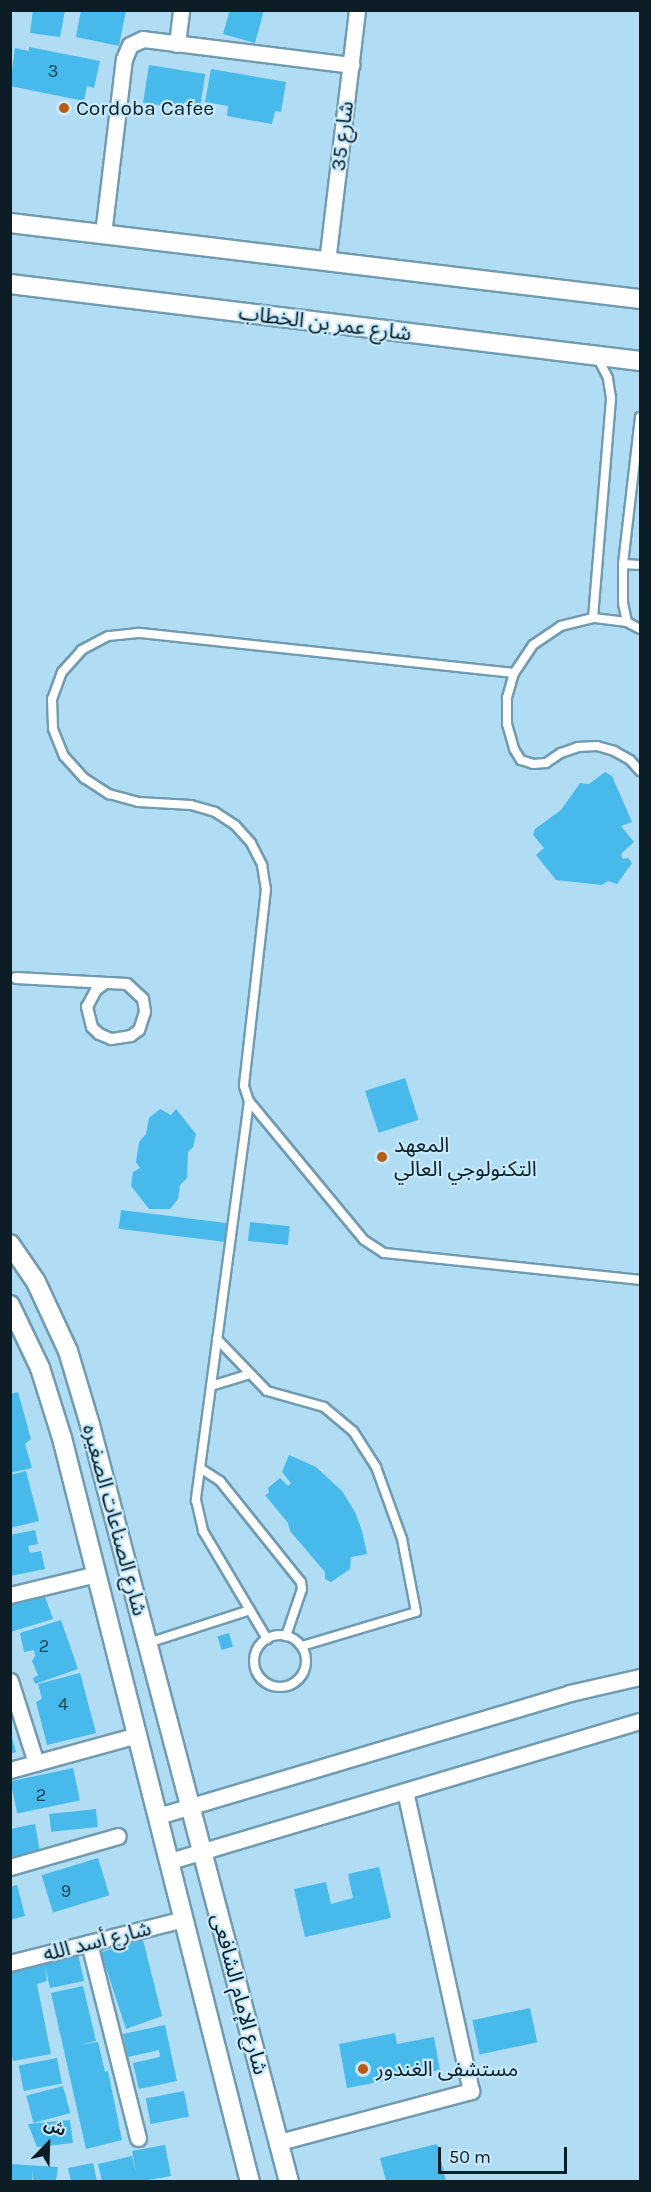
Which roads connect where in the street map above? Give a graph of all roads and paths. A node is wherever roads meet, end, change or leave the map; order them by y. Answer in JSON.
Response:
{"nodes":[{"id":1,"x":180,"y":10,"type":"edge"},
{"id":2,"x":357,"y":10,"type":"edge"},
{"id":3,"x":177,"y":44,"type":"junction"},
{"id":4,"x":351,"y":65,"type":"junction"},
{"id":5,"x":10,"y":223,"type":"edge"},
{"id":6,"x":103,"y":234,"type":"junction"},
{"id":7,"x":327,"y":262,"type":"junction"},
{"id":8,"x":10,"y":284,"type":"edge"},
{"id":9,"x":640,"y":299,"type":"edge"},
{"id":10,"x":598,"y":357,"type":"junction"},
{"id":11,"x":640,"y":361,"type":"edge"},
{"id":12,"x":640,"y":417,"type":"edge"},
{"id":13,"x":623,"y":564,"type":"junction"},
{"id":14,"x":640,"y":565,"type":"edge"},
{"id":15,"x":592,"y":618,"type":"junction"},
{"id":16,"x":627,"y":622,"type":"junction"},
{"id":17,"x":640,"y":629,"type":"edge"},
{"id":18,"x":514,"y":673,"type":"junction"},
{"id":19,"x":640,"y":771,"type":"edge"},
{"id":20,"x":16,"y":978,"type":"dead end"},
{"id":21,"x":104,"y":984,"type":"junction"},
{"id":22,"x":249,"y":1101,"type":"junction"},
{"id":23,"x":10,"y":1244,"type":"edge"},
{"id":24,"x":640,"y":1280,"type":"edge"},
{"id":25,"x":10,"y":1305,"type":"edge"},
{"id":26,"x":217,"y":1339,"type":"junction"},
{"id":27,"x":250,"y":1374,"type":"junction"},
{"id":28,"x":211,"y":1386,"type":"junction"},
{"id":29,"x":200,"y":1468,"type":"junction"},
{"id":30,"x":97,"y":1574,"type":"junction"},
{"id":31,"x":10,"y":1595,"type":"edge"},
{"id":32,"x":250,"y":1610,"type":"junction"},
{"id":33,"x":286,"y":1636,"type":"junction"},
{"id":34,"x":267,"y":1639,"type":"junction"},
{"id":35,"x":148,"y":1643,"type":"junction"},
{"id":36,"x":302,"y":1646,"type":"junction"},
{"id":37,"x":640,"y":1677,"type":"edge"},
{"id":38,"x":10,"y":1681,"type":"edge"},
{"id":39,"x":640,"y":1721,"type":"edge"},
{"id":40,"x":137,"y":1735,"type":"junction"},
{"id":41,"x":36,"y":1763,"type":"junction"},
{"id":42,"x":10,"y":1770,"type":"edge"},
{"id":43,"x":405,"y":1792,"type":"junction"},
{"id":44,"x":191,"y":1807,"type":"junction"},
{"id":45,"x":158,"y":1816,"type":"junction"},
{"id":46,"x":118,"y":1836,"type":"dead end"},
{"id":47,"x":202,"y":1852,"type":"junction"},
{"id":48,"x":170,"y":1861,"type":"junction"},
{"id":49,"x":10,"y":1868,"type":"edge"},
{"id":50,"x":184,"y":1919,"type":"junction"},
{"id":51,"x":88,"y":1943,"type":"junction"},
{"id":52,"x":10,"y":1963,"type":"edge"},
{"id":53,"x":138,"y":2138,"type":"dead end"},
{"id":54,"x":279,"y":2142,"type":"junction"},
{"id":55,"x":250,"y":2181,"type":"edge"},
{"id":56,"x":289,"y":2181,"type":"edge"}],
"edges":[{"from":1,"to":3,"type":"street"},
{"from":2,"to":4,"type":"street","name":"شارع 35"},
{"from":3,"to":4,"type":"street"},
{"from":3,"to":6,"type":"street"},
{"from":4,"to":7,"type":"street","name":"شارع 35"},
{"from":5,"to":6,"type":"street"},
{"from":6,"to":7,"type":"street"},
{"from":7,"to":9,"type":"street"},
{"from":8,"to":10,"type":"street","name":"شارع عمر بن الخطاب"},
{"from":10,"to":11,"type":"street","name":"شارع عمر بن الخطاب"},
{"from":10,"to":15,"type":"lane"},
{"from":12,"to":13,"type":"lane"},
{"from":13,"to":14,"type":"lane"},
{"from":13,"to":16,"type":"lane"},
{"from":15,"to":16,"type":"lane"},
{"from":15,"to":18,"type":"lane"},
{"from":16,"to":17,"type":"lane"},
{"from":18,"to":19,"type":"lane"},
{"from":18,"to":22,"type":"lane"},
{"from":20,"to":21,"type":"street"},
{"from":21,"to":21,"type":"street"},
{"from":22,"to":24,"type":"lane"},
{"from":22,"to":26,"type":"lane"},
{"from":23,"to":35,"type":"street","name":"شارع الصناعات الصغيره"},
{"from":25,"to":30,"type":"street","name":"شارع الصناعات الصغيره"},
{"from":26,"to":27,"type":"lane"},
{"from":26,"to":28,"type":"lane"},
{"from":27,"to":28,"type":"lane"},
{"from":27,"to":36,"type":"lane"},
{"from":28,"to":29,"type":"lane"},
{"from":29,"to":32,"type":"lane"},
{"from":29,"to":33,"type":"lane"},
{"from":30,"to":31,"type":"street"},
{"from":30,"to":40,"type":"street","name":"شارع الصناعات الصغيره"},
{"from":32,"to":34,"type":"lane"},
{"from":32,"to":35,"type":"lane"},
{"from":33,"to":34,"type":"lane"},
{"from":33,"to":36,"type":"lane"},
{"from":34,"to":36,"type":"lane"},
{"from":35,"to":44,"type":"street","name":"شارع الصناعات الصغيره"},
{"from":37,"to":44,"type":"street"},
{"from":38,"to":41,"type":"street"},
{"from":39,"to":43,"type":"street"},
{"from":40,"to":41,"type":"street"},
{"from":40,"to":45,"type":"street","name":"شارع الصناعات الصغيره"},
{"from":41,"to":42,"type":"street"},
{"from":43,"to":47,"type":"street"},
{"from":43,"to":54,"type":"street"},
{"from":44,"to":45,"type":"street"},
{"from":44,"to":47,"type":"street","name":"شارع الإمام الشافعى"},
{"from":45,"to":48,"type":"street","name":"شارع الإمام الشافعى"},
{"from":46,"to":49,"type":"street"},
{"from":47,"to":48,"type":"street"},
{"from":47,"to":54,"type":"street","name":"شارع الإمام الشافعى"},
{"from":48,"to":50,"type":"street","name":"شارع الإمام الشافعى"},
{"from":50,"to":51,"type":"street","name":"شارع أسد الله"},
{"from":50,"to":55,"type":"street","name":"شارع الإمام الشافعى"},
{"from":51,"to":52,"type":"street","name":"شارع أسد الله"},
{"from":51,"to":53,"type":"street"},
{"from":54,"to":56,"type":"street","name":"شارع الإمام الشافعى"}]}
